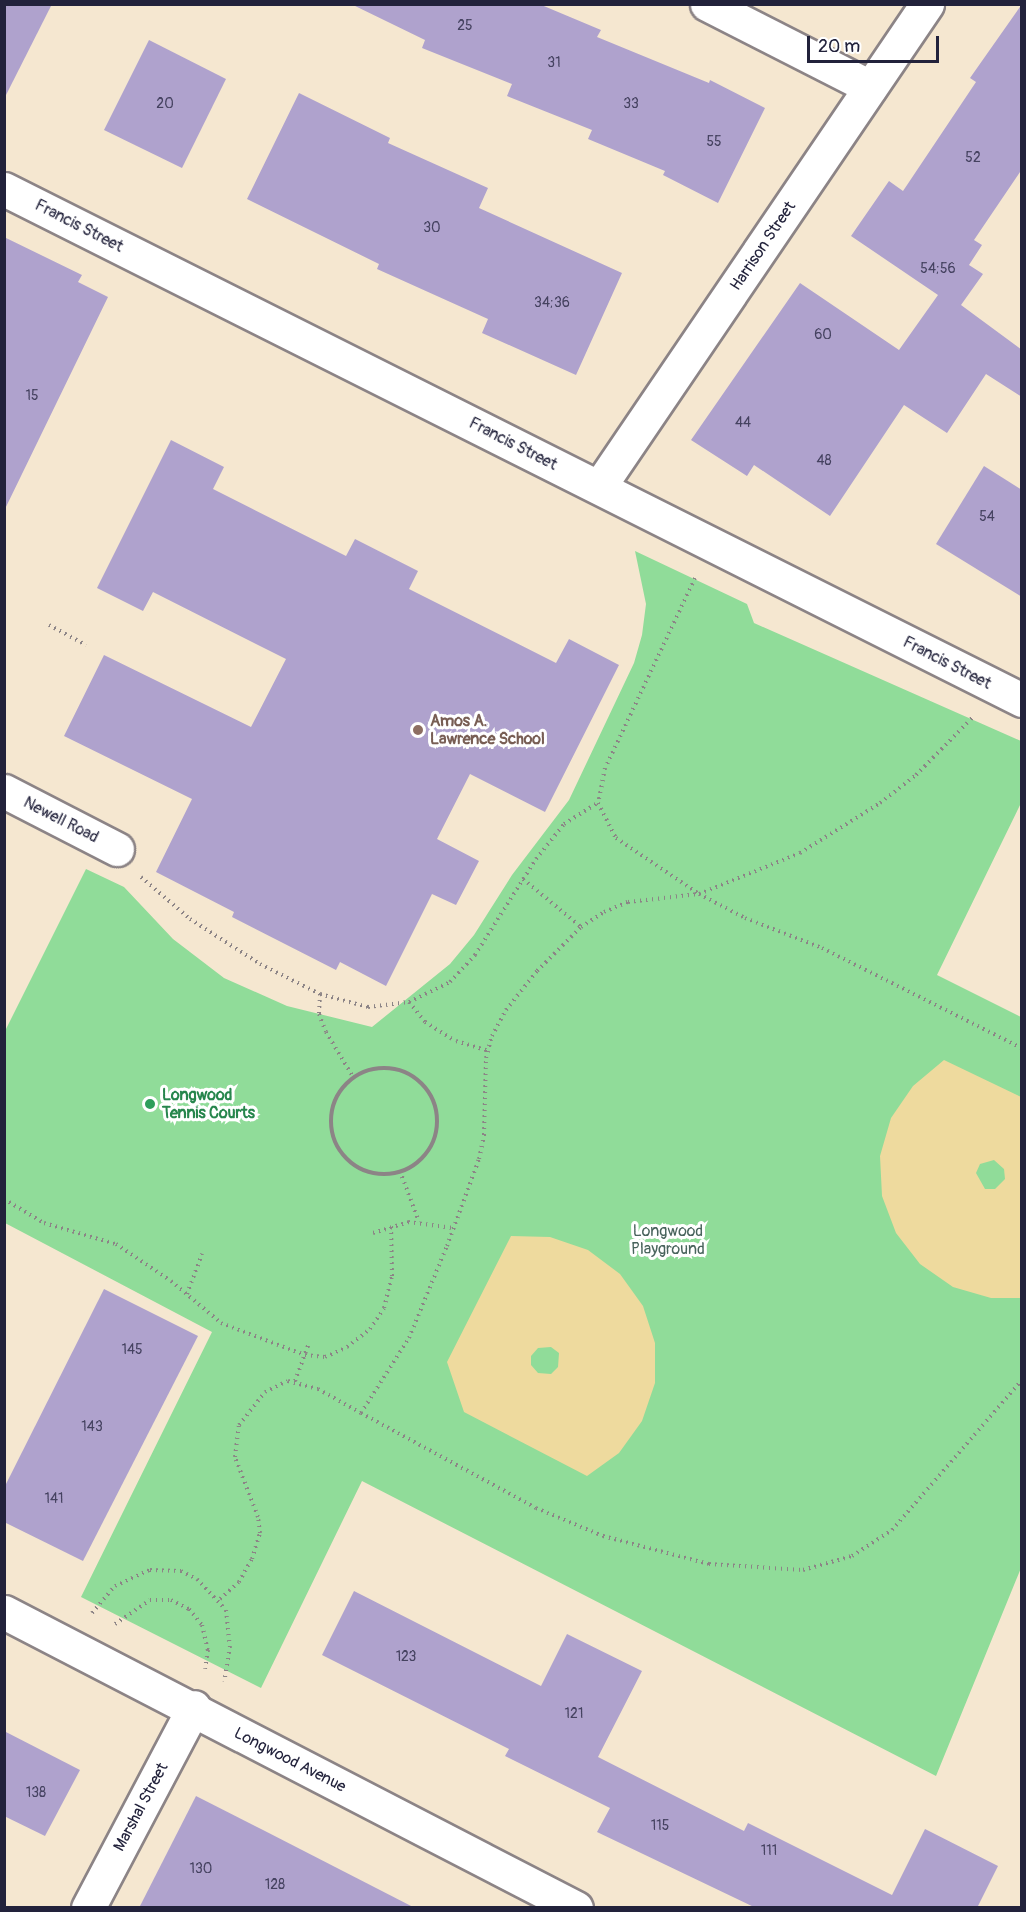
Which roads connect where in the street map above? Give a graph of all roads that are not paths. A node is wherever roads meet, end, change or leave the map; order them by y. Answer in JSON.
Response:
{"nodes":[{"id":1,"x":707,"y":4,"type":"edge"},
{"id":2,"x":927,"y":4,"type":"edge"},
{"id":3,"x":870,"y":87,"type":"junction"},
{"id":4,"x":4,"y":189,"type":"edge"},
{"id":5,"x":599,"y":487,"type":"junction"},
{"id":6,"x":1022,"y":700,"type":"edge"},
{"id":7,"x":4,"y":791,"type":"edge"},
{"id":8,"x":117,"y":849,"type":"road end"},
{"id":9,"x":4,"y":1612,"type":"edge"},
{"id":10,"x":194,"y":1707,"type":"junction"},
{"id":11,"x":88,"y":1908,"type":"edge"},
{"id":12,"x":576,"y":1908,"type":"edge"}],
"edges":[{"from":1,"to":3,"type":"street"},
{"from":2,"to":3,"type":"street","name":"Harrison Street"},
{"from":3,"to":5,"type":"street","name":"Harrison Street"},
{"from":4,"to":5,"type":"street","name":"Francis Street"},
{"from":5,"to":6,"type":"street","name":"Francis Street"},
{"from":7,"to":8,"type":"street","name":"Newell Road"},
{"from":9,"to":10,"type":"street","name":"Longwood Avenue"},
{"from":10,"to":11,"type":"street","name":"Marshal Street"},
{"from":10,"to":12,"type":"street","name":"Longwood Avenue"}]}
